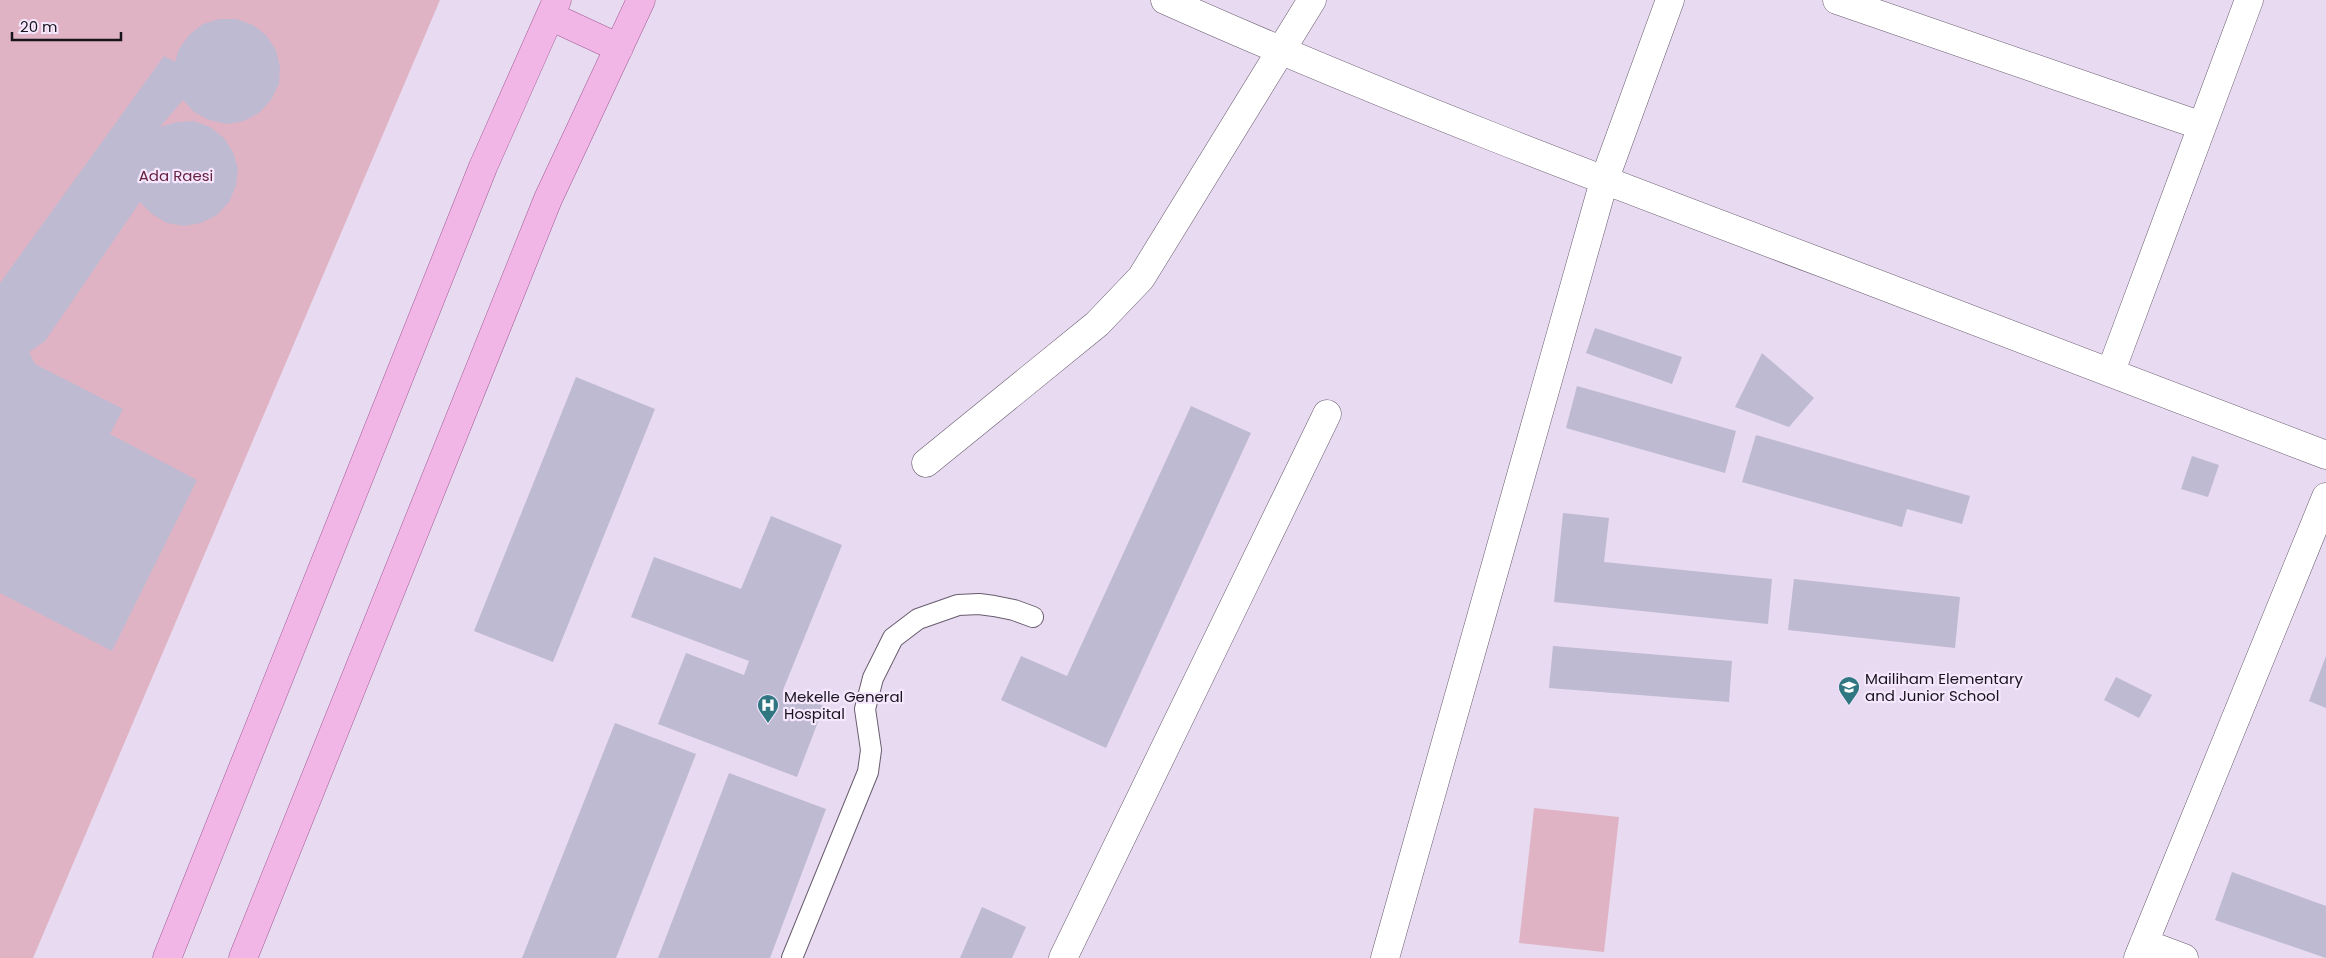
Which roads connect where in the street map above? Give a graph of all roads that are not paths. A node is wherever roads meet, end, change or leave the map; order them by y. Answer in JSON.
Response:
{"nodes":[{"id":1,"x":641,"y":0,"type":"edge"},
{"id":2,"x":1165,"y":0,"type":"edge"},
{"id":3,"x":1312,"y":0,"type":"edge"},
{"id":4,"x":1670,"y":0,"type":"edge"},
{"id":5,"x":1837,"y":0,"type":"edge"},
{"id":6,"x":2249,"y":0,"type":"edge"},
{"id":7,"x":553,"y":8,"type":"edge"},
{"id":8,"x":619,"y":48,"type":"junction"},
{"id":9,"x":1281,"y":52,"type":"junction"},
{"id":10,"x":2202,"y":126,"type":"junction"},
{"id":11,"x":1604,"y":181,"type":"junction"},
{"id":12,"x":2111,"y":371,"type":"junction"},
{"id":13,"x":1327,"y":414,"type":"dead end"},
{"id":14,"x":2326,"y":455,"type":"edge"},
{"id":15,"x":926,"y":463,"type":"dead end"},
{"id":16,"x":2326,"y":497,"type":"edge"},
{"id":17,"x":1033,"y":617,"type":"dead end"},
{"id":18,"x":2141,"y":950,"type":"edge"},
{"id":19,"x":1391,"y":956,"type":"edge"},
{"id":20,"x":167,"y":958,"type":"edge"},
{"id":21,"x":243,"y":958,"type":"edge"},
{"id":22,"x":792,"y":958,"type":"edge"},
{"id":23,"x":1064,"y":958,"type":"edge"},
{"id":24,"x":2184,"y":958,"type":"edge"}],
"edges":[{"from":1,"to":8,"type":"main road"},
{"from":2,"to":9,"type":"street"},
{"from":3,"to":9,"type":"street"},
{"from":4,"to":11,"type":"street"},
{"from":5,"to":10,"type":"street"},
{"from":6,"to":10,"type":"street"},
{"from":7,"to":8,"type":"main road"},
{"from":7,"to":20,"type":"main road"},
{"from":8,"to":21,"type":"main road"},
{"from":9,"to":11,"type":"street"},
{"from":9,"to":15,"type":"street"},
{"from":10,"to":12,"type":"street"},
{"from":11,"to":12,"type":"street"},
{"from":11,"to":19,"type":"street"},
{"from":12,"to":14,"type":"street"},
{"from":13,"to":23,"type":"street"},
{"from":16,"to":18,"type":"street"},
{"from":17,"to":22,"type":"lane"},
{"from":18,"to":24,"type":"street"}]}
